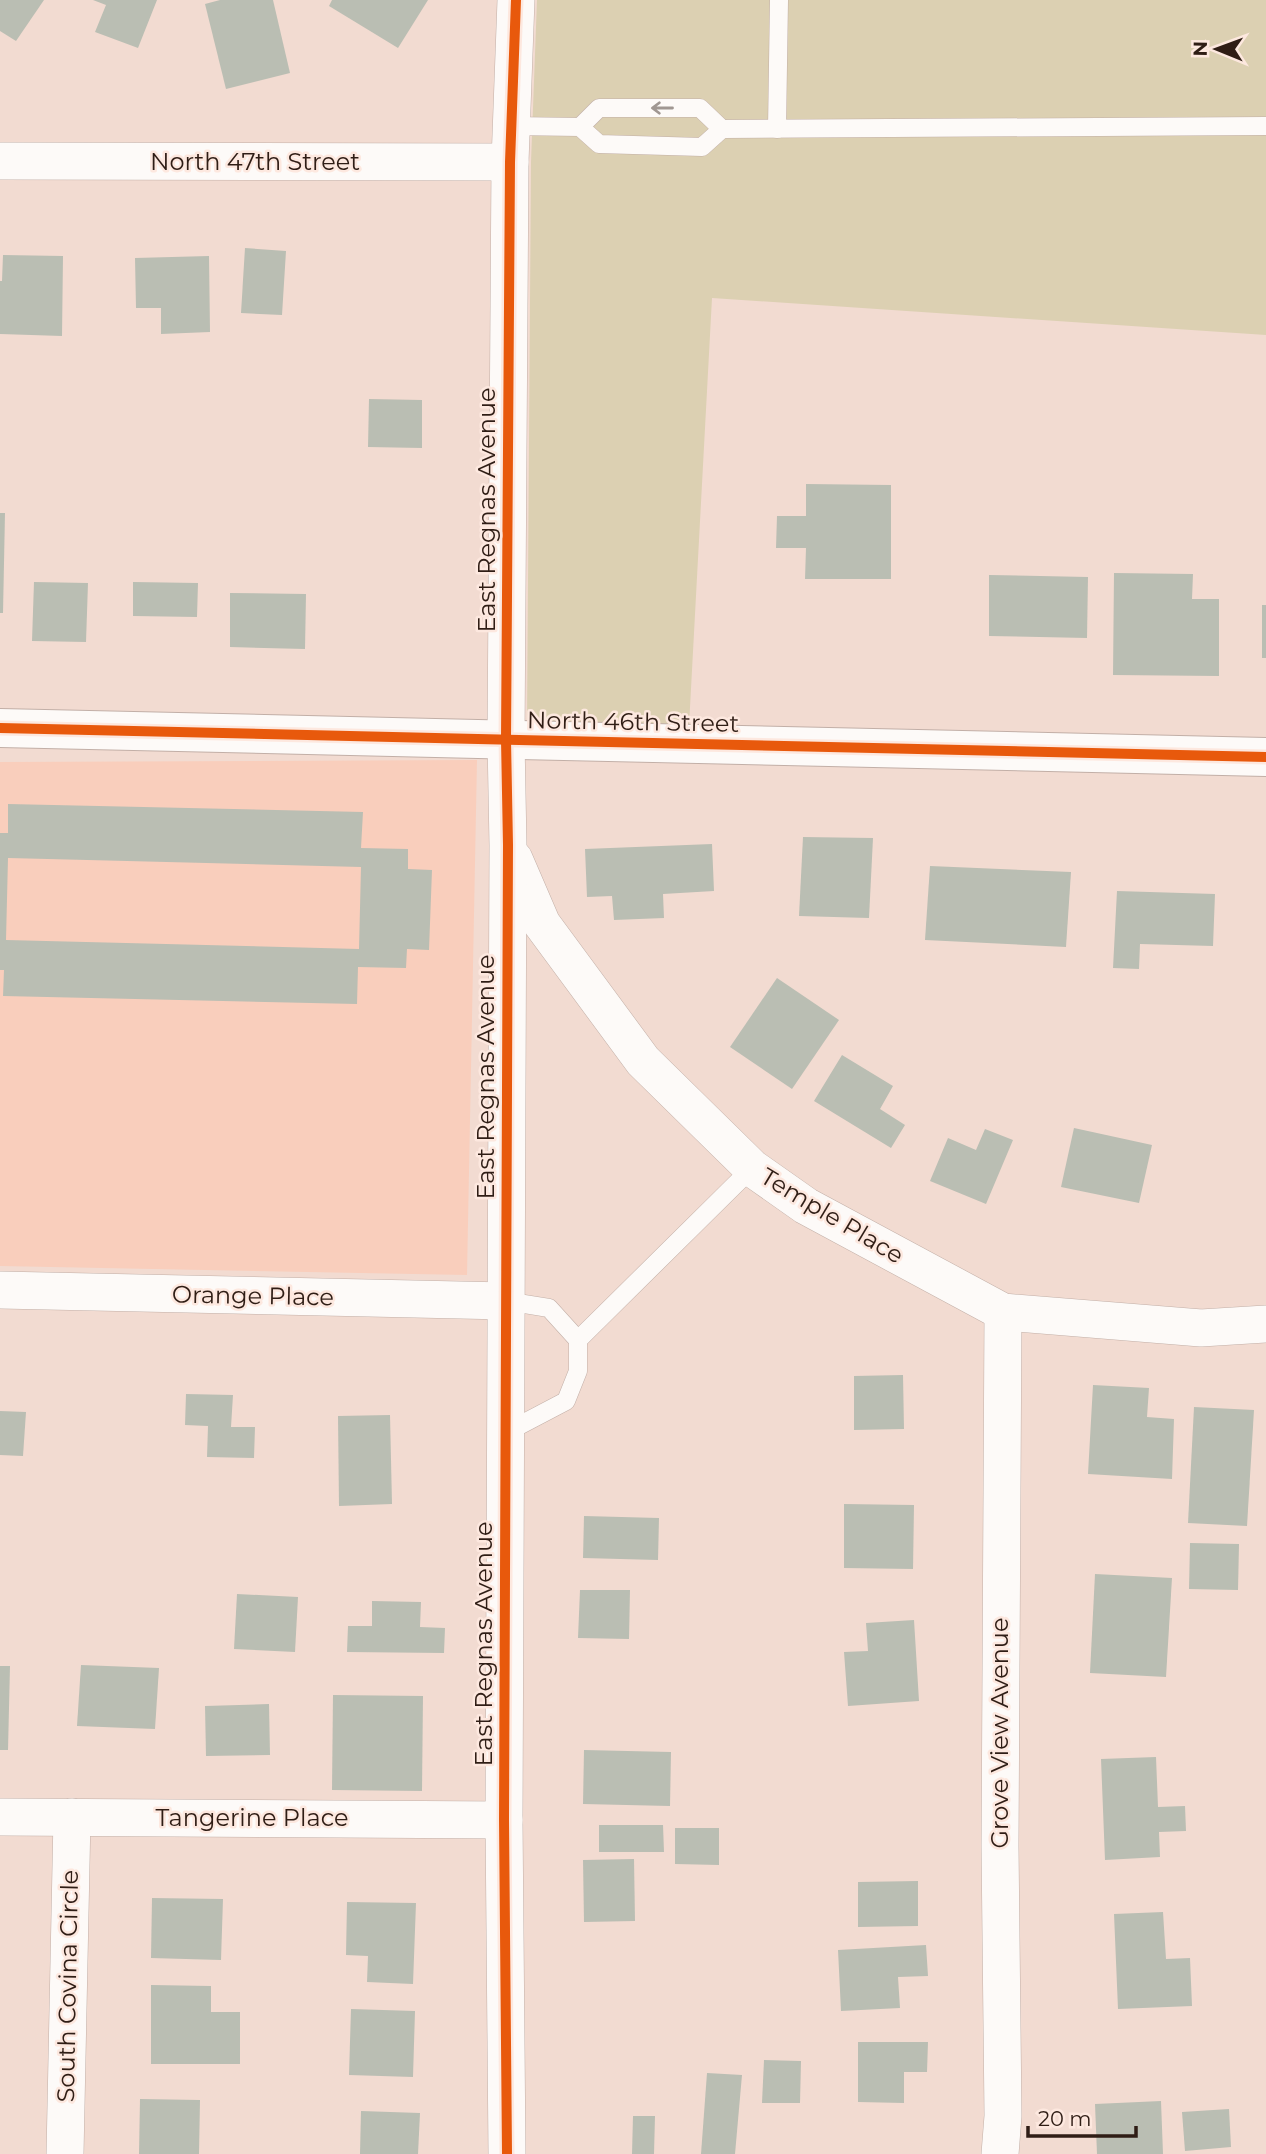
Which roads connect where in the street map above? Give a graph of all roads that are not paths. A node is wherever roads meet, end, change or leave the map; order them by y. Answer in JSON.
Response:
{"nodes":[{"id":1,"x":516,"y":0,"type":"edge"},
{"id":2,"x":779,"y":0,"type":"edge"},
{"id":3,"x":1266,"y":125,"type":"edge"},
{"id":4,"x":511,"y":126,"type":"junction"},
{"id":5,"x":580,"y":127,"type":"junction"},
{"id":6,"x":722,"y":129,"type":"junction"},
{"id":7,"x":777,"y":129,"type":"junction"},
{"id":8,"x":0,"y":161,"type":"edge"},
{"id":9,"x":510,"y":162,"type":"junction"},
{"id":10,"x":0,"y":728,"type":"edge"},
{"id":11,"x":506,"y":740,"type":"junction"},
{"id":12,"x":1266,"y":757,"type":"edge"},
{"id":13,"x":508,"y":845,"type":"junction"},
{"id":14,"x":752,"y":1168,"type":"junction"},
{"id":15,"x":0,"y":1290,"type":"edge"},
{"id":16,"x":506,"y":1301,"type":"junction"},
{"id":17,"x":1003,"y":1312,"type":"junction"},
{"id":18,"x":1266,"y":1324,"type":"edge"},
{"id":19,"x":578,"y":1340,"type":"junction"},
{"id":20,"x":505,"y":1433,"type":"junction"},
{"id":21,"x":0,"y":1817,"type":"edge"},
{"id":22,"x":72,"y":1817,"type":"junction"},
{"id":23,"x":504,"y":1820,"type":"junction"},
{"id":24,"x":65,"y":2154,"type":"edge"},
{"id":25,"x":507,"y":2154,"type":"edge"},
{"id":26,"x":1000,"y":2154,"type":"edge"}],
"edges":[{"from":1,"to":4,"type":"street","name":"East Regnas Avenue"},
{"from":2,"to":7,"type":"lane"},
{"from":3,"to":7,"type":"lane"},
{"from":4,"to":5,"type":"lane"},
{"from":4,"to":9,"type":"street","name":"East Regnas Avenue"},
{"from":5,"to":6,"type":"lane"},
{"from":6,"to":5,"type":"lane","one_way":true},
{"from":6,"to":7,"type":"lane"},
{"from":8,"to":9,"type":"street","name":"North 47th Street"},
{"from":9,"to":11,"type":"street","name":"East Regnas Avenue"},
{"from":10,"to":11,"type":"street","name":"North 46th Street"},
{"from":11,"to":12,"type":"street","name":"North 46th Street"},
{"from":11,"to":13,"type":"street","name":"East Regnas Avenue"},
{"from":13,"to":14,"type":"street","name":"Temple Place"},
{"from":13,"to":16,"type":"street","name":"East Regnas Avenue"},
{"from":14,"to":17,"type":"street","name":"Temple Place"},
{"from":14,"to":19,"type":"lane"},
{"from":15,"to":16,"type":"street","name":"Orange Place"},
{"from":16,"to":19,"type":"lane"},
{"from":16,"to":20,"type":"street","name":"East Regnas Avenue"},
{"from":17,"to":18,"type":"street","name":"Temple Place"},
{"from":17,"to":26,"type":"street","name":"Grove View Avenue"},
{"from":19,"to":20,"type":"lane"},
{"from":20,"to":23,"type":"street","name":"East Regnas Avenue"},
{"from":21,"to":22,"type":"street","name":"Tangerine Place"},
{"from":22,"to":23,"type":"street","name":"Tangerine Place"},
{"from":22,"to":24,"type":"street","name":"South Covina Circle"},
{"from":23,"to":25,"type":"street","name":"East Regnas Avenue"}]}
